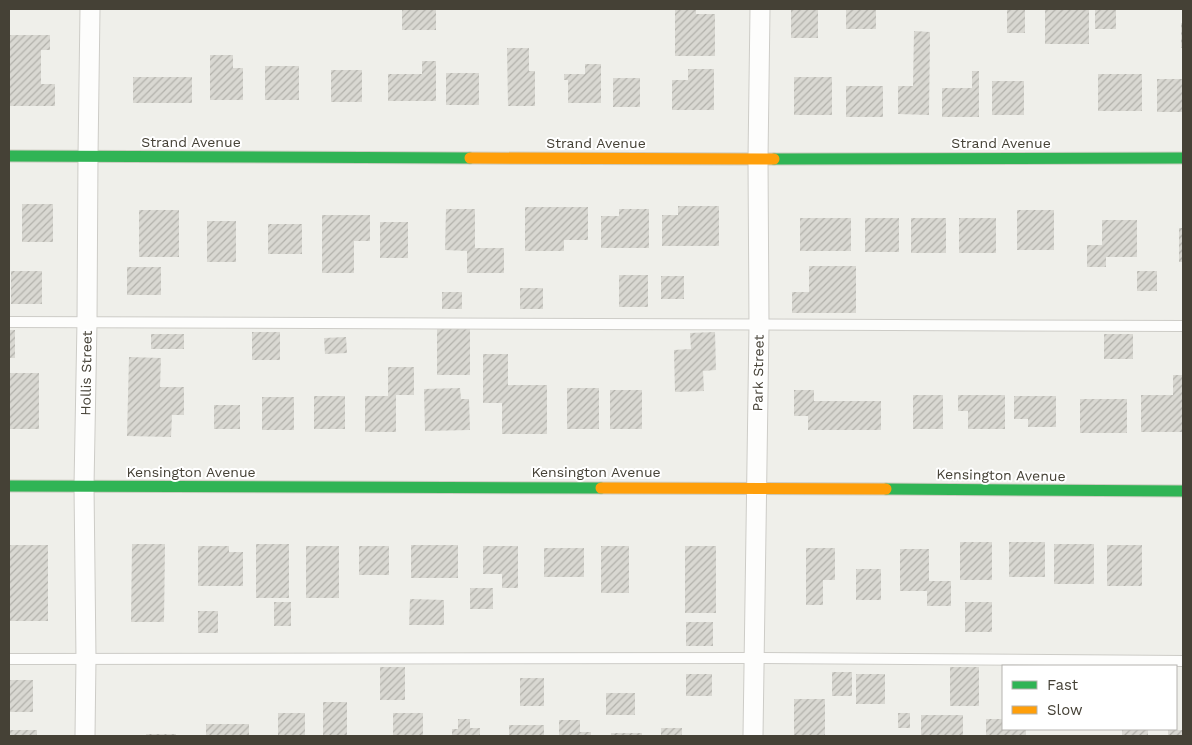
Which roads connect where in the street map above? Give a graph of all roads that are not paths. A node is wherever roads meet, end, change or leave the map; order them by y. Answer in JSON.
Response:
{"nodes":[{"id":1,"x":90,"y":9,"type":"edge"},
{"id":2,"x":760,"y":9,"type":"edge"},
{"id":3,"x":9,"y":156,"type":"edge"},
{"id":4,"x":88,"y":156,"type":"junction"},
{"id":5,"x":1183,"y":158,"type":"edge"},
{"id":6,"x":758,"y":159,"type":"junction"},
{"id":7,"x":9,"y":322,"type":"edge"},
{"id":8,"x":87,"y":322,"type":"junction"},
{"id":9,"x":758,"y":325,"type":"junction"},
{"id":10,"x":1183,"y":326,"type":"edge"},
{"id":11,"x":9,"y":486,"type":"edge"},
{"id":12,"x":84,"y":486,"type":"junction"},
{"id":13,"x":756,"y":488,"type":"junction"},
{"id":14,"x":1183,"y":492,"type":"edge"},
{"id":15,"x":86,"y":658,"type":"junction"},
{"id":16,"x":753,"y":658,"type":"junction"},
{"id":17,"x":9,"y":659,"type":"edge"},
{"id":18,"x":1183,"y":661,"type":"edge"},
{"id":19,"x":85,"y":736,"type":"edge"},
{"id":20,"x":752,"y":736,"type":"edge"}],
"edges":[{"from":1,"to":4,"type":"street","name":"Hollis Street"},
{"from":2,"to":6,"type":"street","name":"Park Street"},
{"from":3,"to":4,"type":"street","name":"Strand Avenue"},
{"from":4,"to":6,"type":"street","name":"Strand Avenue"},
{"from":4,"to":8,"type":"street","name":"Hollis Street"},
{"from":5,"to":6,"type":"street","name":"Strand Avenue"},
{"from":6,"to":9,"type":"street","name":"Park Street"},
{"from":7,"to":8,"type":"lane"},
{"from":8,"to":9,"type":"lane"},
{"from":8,"to":12,"type":"street","name":"Hollis Street"},
{"from":9,"to":10,"type":"lane"},
{"from":9,"to":13,"type":"street","name":"Park Street"},
{"from":11,"to":12,"type":"street","name":"Kensington Avenue"},
{"from":12,"to":13,"type":"street","name":"Kensington Avenue"},
{"from":12,"to":15,"type":"street","name":"Hollis Street"},
{"from":13,"to":14,"type":"street","name":"Kensington Avenue"},
{"from":13,"to":16,"type":"street","name":"Park Street"},
{"from":15,"to":16,"type":"lane"},
{"from":15,"to":17,"type":"lane"},
{"from":15,"to":19,"type":"street","name":"Hollis Street"},
{"from":16,"to":18,"type":"lane"},
{"from":16,"to":20,"type":"street","name":"Park Street"}]}
